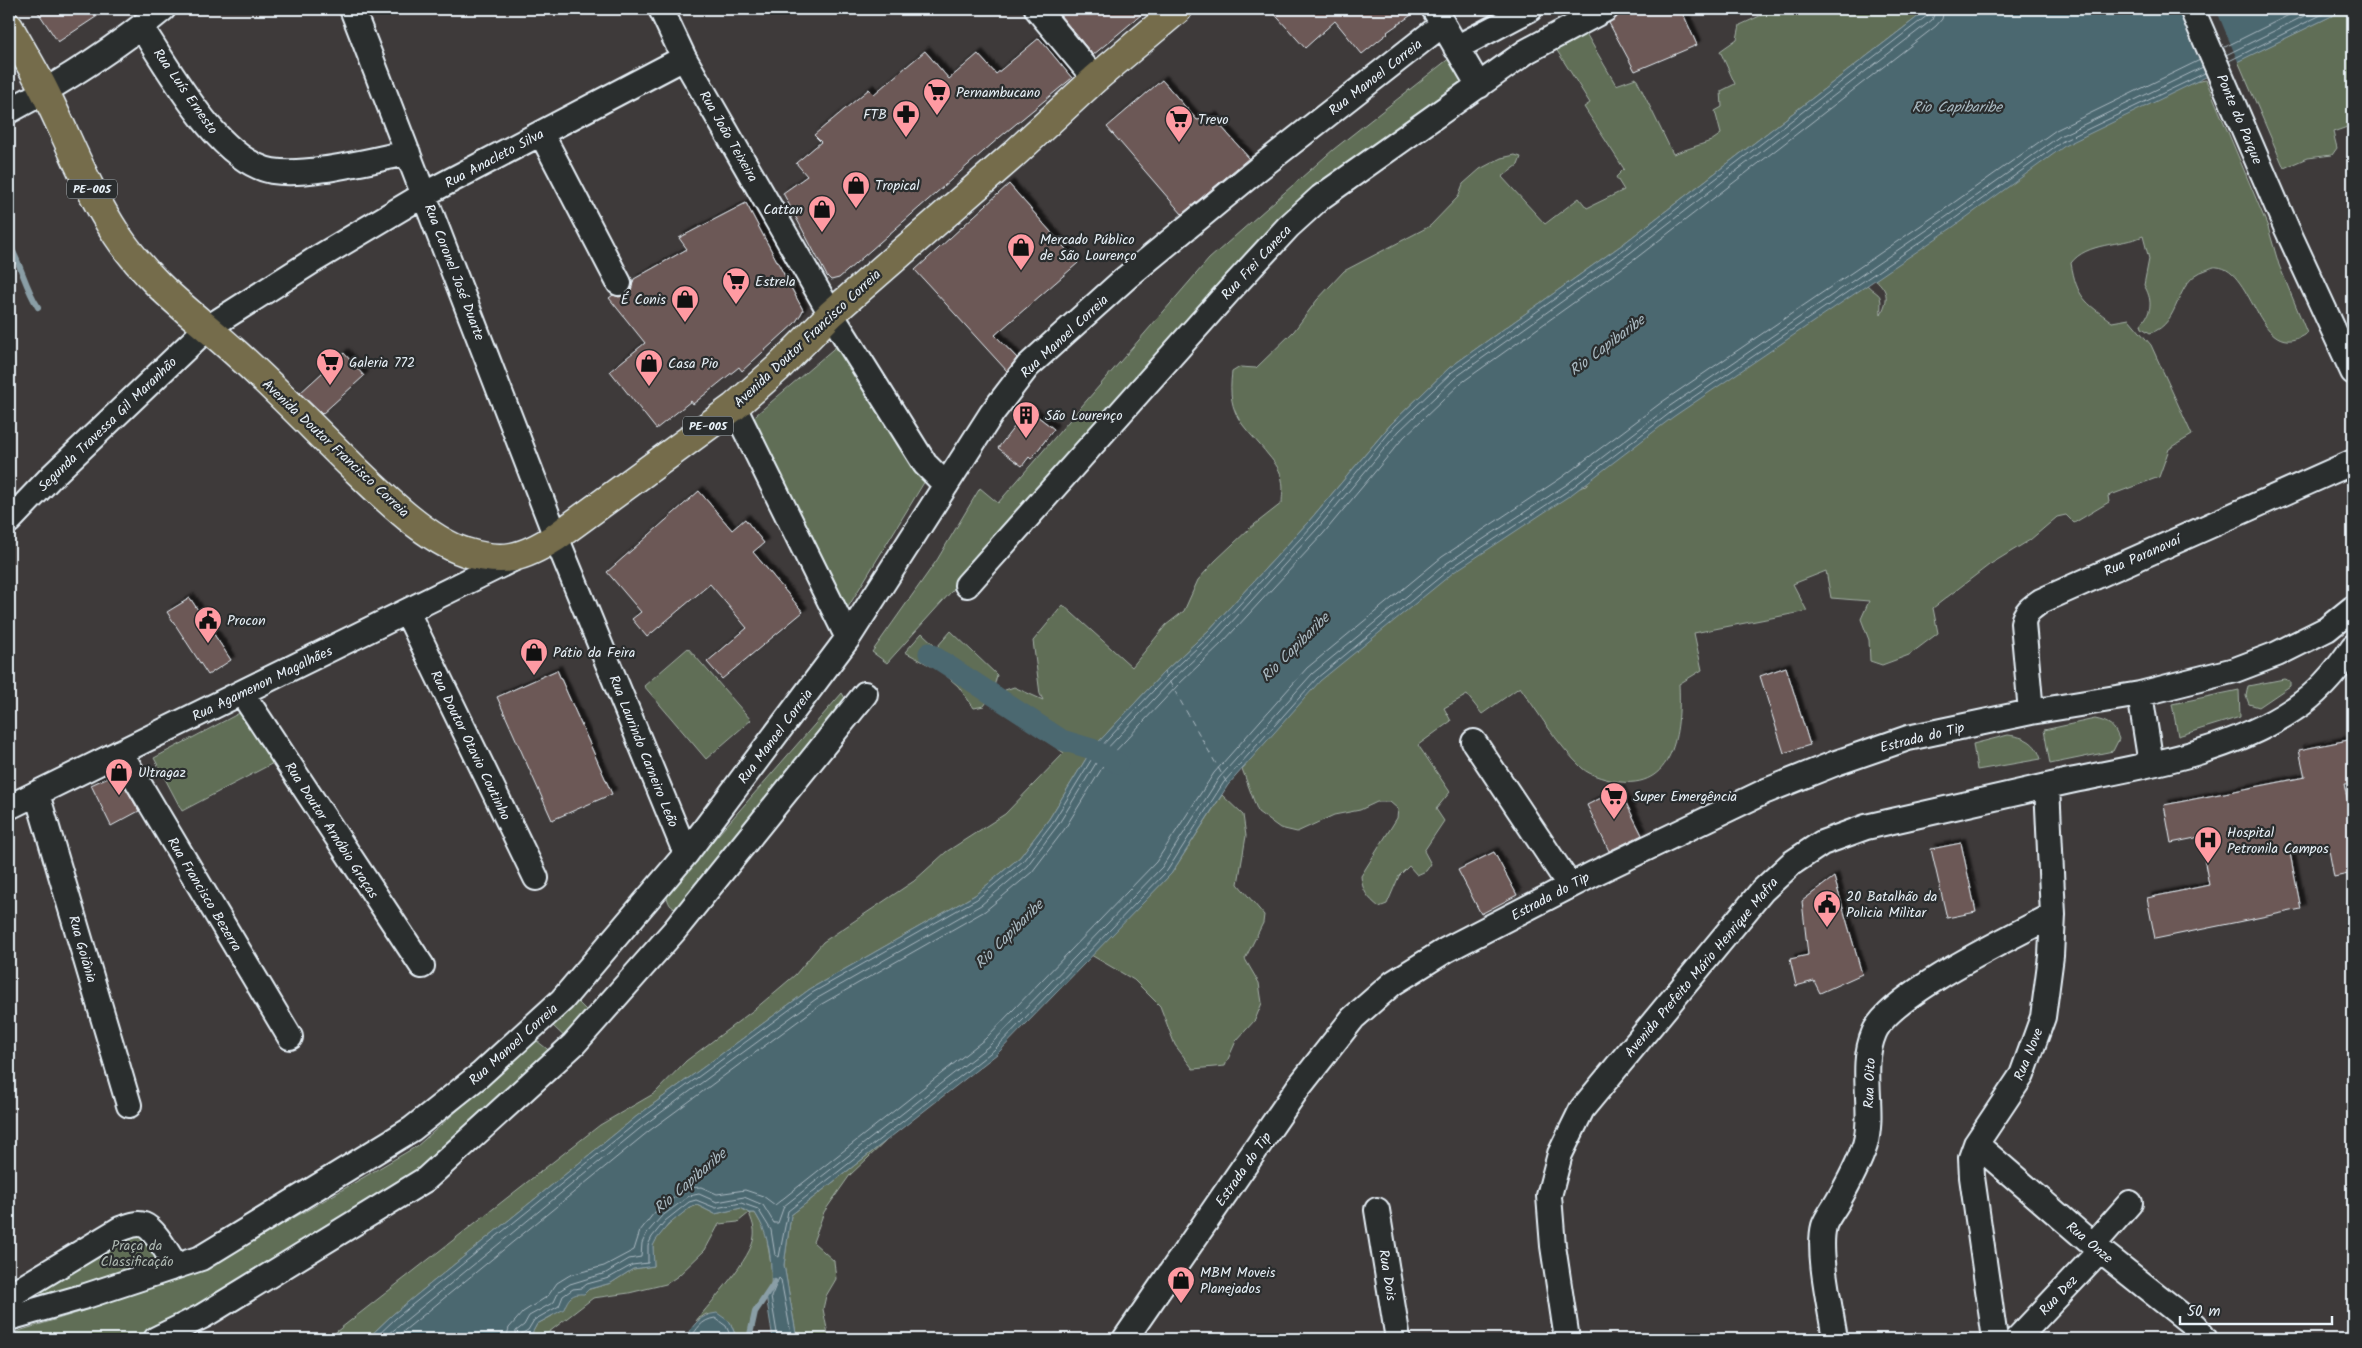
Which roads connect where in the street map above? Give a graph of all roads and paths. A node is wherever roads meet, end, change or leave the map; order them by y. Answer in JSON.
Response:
{"nodes":[{"id":1,"x":163,"y":9,"type":"edge"},
{"id":2,"x":352,"y":9,"type":"edge"},
{"id":3,"x":661,"y":9,"type":"edge"},
{"id":4,"x":1037,"y":9,"type":"edge"},
{"id":5,"x":1178,"y":9,"type":"edge"},
{"id":6,"x":1530,"y":9,"type":"edge"},
{"id":7,"x":1606,"y":9,"type":"edge"},
{"id":8,"x":2192,"y":9,"type":"edge"},
{"id":9,"x":1438,"y":16,"type":"edge"},
{"id":10,"x":9,"y":27,"type":"edge"},
{"id":11,"x":141,"y":27,"type":"junction"},
{"id":12,"x":1456,"y":48,"type":"junction"},
{"id":13,"x":684,"y":58,"type":"junction"},
{"id":14,"x":1095,"y":79,"type":"junction"},
{"id":15,"x":1479,"y":86,"type":"junction"},
{"id":16,"x":45,"y":92,"type":"junction"},
{"id":17,"x":9,"y":111,"type":"edge"},
{"id":18,"x":541,"y":134,"type":"junction"},
{"id":19,"x":408,"y":153,"type":"junction"},
{"id":20,"x":426,"y":194,"type":"junction"},
{"id":21,"x":619,"y":283,"type":"dead end"},
{"id":22,"x":831,"y":314,"type":"junction"},
{"id":23,"x":206,"y":329,"type":"junction"},
{"id":24,"x":2353,"y":372,"type":"edge"},
{"id":25,"x":734,"y":407,"type":"junction"},
{"id":26,"x":2353,"y":462,"type":"edge"},
{"id":27,"x":946,"y":485,"type":"junction"},
{"id":28,"x":9,"y":521,"type":"edge"},
{"id":29,"x":556,"y":537,"type":"junction"},
{"id":30,"x":515,"y":558,"type":"junction"},
{"id":31,"x":967,"y":585,"type":"dead end"},
{"id":32,"x":2353,"y":608,"type":"edge"},
{"id":33,"x":407,"y":612,"type":"junction"},
{"id":34,"x":848,"y":638,"type":"junction"},
{"id":35,"x":2353,"y":647,"type":"edge"},
{"id":36,"x":2346,"y":672,"type":"edge"},
{"id":37,"x":242,"y":693,"type":"junction"},
{"id":38,"x":864,"y":694,"type":"dead end"},
{"id":39,"x":2140,"y":694,"type":"junction"},
{"id":40,"x":2032,"y":712,"type":"junction"},
{"id":41,"x":1474,"y":742,"type":"dead end"},
{"id":42,"x":120,"y":752,"type":"junction"},
{"id":43,"x":2151,"y":764,"type":"junction"},
{"id":44,"x":2046,"y":786,"type":"junction"},
{"id":45,"x":37,"y":794,"type":"junction"},
{"id":46,"x":9,"y":807,"type":"edge"},
{"id":47,"x":686,"y":854,"type":"junction"},
{"id":48,"x":536,"y":878,"type":"dead end"},
{"id":49,"x":1570,"y":886,"type":"junction"},
{"id":50,"x":2053,"y":915,"type":"junction"},
{"id":51,"x":422,"y":966,"type":"dead end"},
{"id":52,"x":290,"y":1037,"type":"dead end"},
{"id":53,"x":129,"y":1106,"type":"dead end"},
{"id":54,"x":1976,"y":1144,"type":"junction"},
{"id":55,"x":2130,"y":1203,"type":"dead end"},
{"id":56,"x":1377,"y":1210,"type":"dead end"},
{"id":57,"x":2096,"y":1248,"type":"junction"},
{"id":58,"x":176,"y":1266,"type":"junction"},
{"id":59,"x":10,"y":1310,"type":"edge"},
{"id":60,"x":156,"y":1339,"type":"edge"},
{"id":61,"x":1125,"y":1339,"type":"edge"},
{"id":62,"x":1398,"y":1339,"type":"edge"},
{"id":63,"x":1567,"y":1339,"type":"edge"},
{"id":64,"x":1835,"y":1339,"type":"edge"},
{"id":65,"x":1995,"y":1339,"type":"edge"},
{"id":66,"x":2017,"y":1339,"type":"edge"},
{"id":67,"x":2204,"y":1339,"type":"edge"}],
"edges":[{"from":1,"to":11,"type":"street"},
{"from":2,"to":19,"type":"street","name":"Rua Coronel José Duarte"},
{"from":3,"to":13,"type":"street","name":"Rua João Teixeira"},
{"from":4,"to":14,"type":"street"},
{"from":5,"to":14,"type":"main road","name":"Avenida Doutor Francisco Correia","number":"PE-005"},
{"from":6,"to":12,"type":"street"},
{"from":7,"to":15,"type":"street","name":"Rua Frei Caneca"},
{"from":8,"to":24,"type":"street","name":"Ponte do Parque"},
{"from":9,"to":12,"type":"street"},
{"from":9,"to":27,"type":"street","name":"Rua Manoel Correia"},
{"from":10,"to":16,"type":"main road","name":"Avenida Doutor Francisco Correia","number":"PE-005"},
{"from":11,"to":16,"type":"street"},
{"from":11,"to":19,"type":"street","name":"Rua Luís Ernesto"},
{"from":12,"to":15,"type":"street"},
{"from":13,"to":18,"type":"street","name":"Rua Anacleto Silva"},
{"from":13,"to":22,"type":"street","name":"Rua João Teixeira"},
{"from":14,"to":22,"type":"main road","name":"Avenida Doutor Francisco Correia","number":"PE-005"},
{"from":15,"to":31,"type":"street","name":"Rua Frei Caneca"},
{"from":16,"to":17,"type":"street"},
{"from":16,"to":23,"type":"main road","name":"Avenida Doutor Francisco Correia","number":"PE-005"},
{"from":18,"to":20,"type":"street","name":"Rua Anacleto Silva"},
{"from":18,"to":21,"type":"street"},
{"from":19,"to":20,"type":"street","name":"Rua Coronel José Duarte"},
{"from":20,"to":23,"type":"street","name":"Rua Anacleto Silva"},
{"from":20,"to":29,"type":"street","name":"Rua Coronel José Duarte"},
{"from":22,"to":25,"type":"main road","name":"Avenida Doutor Francisco Correia","number":"PE-005"},
{"from":22,"to":27,"type":"street","name":"Rua João Teixeira"},
{"from":23,"to":28,"type":"street","name":"Segunda Travessa Gil Maranhão"},
{"from":23,"to":30,"type":"main road","name":"Avenida Doutor Francisco Correia","number":"PE-005"},
{"from":25,"to":29,"type":"main road","name":"Avenida Doutor Francisco Correia","number":"PE-005"},
{"from":25,"to":34,"type":"street"},
{"from":26,"to":40,"type":"street","name":"Rua Paranavaí"},
{"from":27,"to":34,"type":"street","name":"Rua Manoel Correia"},
{"from":29,"to":30,"type":"main road","name":"Avenida Doutor Francisco Correia","number":"PE-005"},
{"from":29,"to":47,"type":"street","name":"Rua Laurindo Carneiro Leão"},
{"from":30,"to":33,"type":"street","name":"Rua Agamenon Magalhães"},
{"from":32,"to":39,"type":"street","name":"Estrada do Tip"},
{"from":33,"to":37,"type":"street","name":"Rua Agamenon Magalhães"},
{"from":33,"to":48,"type":"street","name":"Rua Doutor Otavio Coutinho"},
{"from":34,"to":47,"type":"street","name":"Rua Manoel Correia"},
{"from":35,"to":36,"type":"street","name":"Avenida Prefeito Mário Henrique Mafra"},
{"from":36,"to":43,"type":"street","name":"Avenida Prefeito Mário Henrique Mafra"},
{"from":37,"to":42,"type":"street","name":"Rua Agamenon Magalhães"},
{"from":37,"to":51,"type":"street","name":"Rua Doutor Arnóbio Graças"},
{"from":38,"to":60,"type":"street"},
{"from":39,"to":40,"type":"street","name":"Estrada do Tip"},
{"from":39,"to":43,"type":"street"},
{"from":40,"to":49,"type":"street","name":"Estrada do Tip"},
{"from":41,"to":49,"type":"street"},
{"from":42,"to":45,"type":"street","name":"Rua Agamenon Magalhães"},
{"from":42,"to":52,"type":"street","name":"Rua Francisco Bezerra"},
{"from":43,"to":44,"type":"street","name":"Avenida Prefeito Mário Henrique Mafra"},
{"from":44,"to":50,"type":"street","name":"Rua Nove"},
{"from":44,"to":63,"type":"street","name":"Avenida Prefeito Mário Henrique Mafra"},
{"from":45,"to":46,"type":"street","name":"Rua Agamenon Magalhães"},
{"from":45,"to":53,"type":"street","name":"Rua Goiânia"},
{"from":47,"to":58,"type":"street","name":"Rua Manoel Correia"},
{"from":49,"to":61,"type":"street","name":"Estrada do Tip"},
{"from":50,"to":54,"type":"street","name":"Rua Nove"},
{"from":50,"to":64,"type":"street","name":"Rua Oito"},
{"from":54,"to":57,"type":"street","name":"Rua Onze"},
{"from":54,"to":65,"type":"street","name":"Rua Nove"},
{"from":55,"to":57,"type":"street","name":"Rua Dez"},
{"from":56,"to":62,"type":"street","name":"Rua Dois"},
{"from":57,"to":66,"type":"street","name":"Rua Dez"},
{"from":57,"to":67,"type":"street","name":"Rua Onze"},
{"from":58,"to":59,"type":"street","name":"Rua Manoel Correia"},
{"from":58,"to":59,"type":"street"}]}
